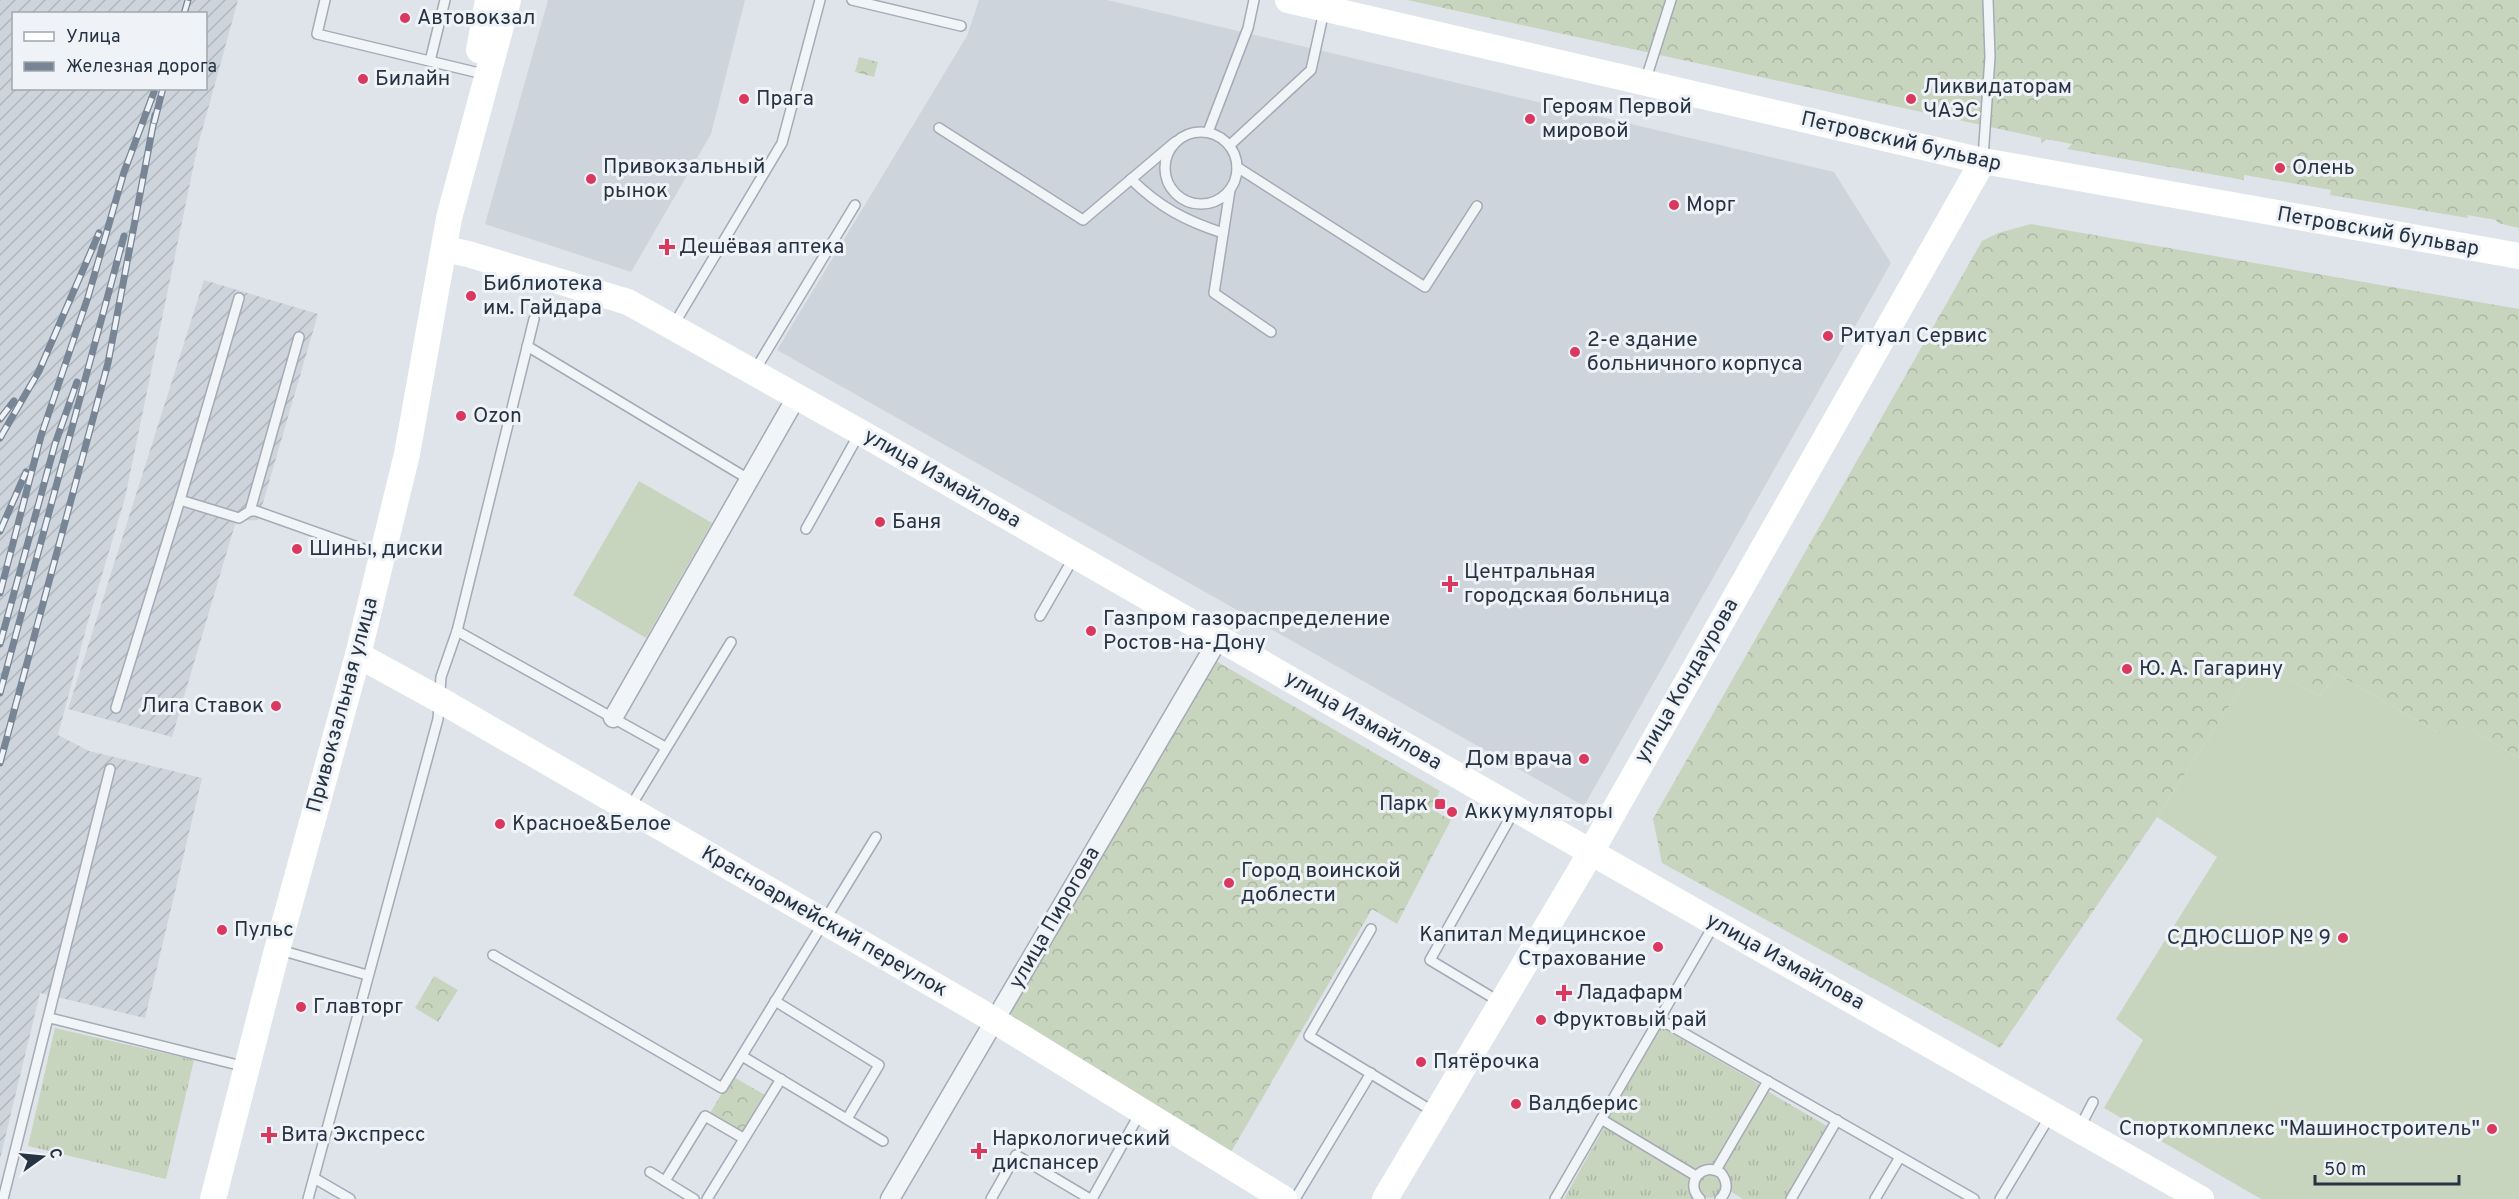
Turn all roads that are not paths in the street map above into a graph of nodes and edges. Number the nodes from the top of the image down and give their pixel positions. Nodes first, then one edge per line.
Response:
1 (325, 0) edge
2 (445, 0) edge
3 (488, 0) edge
4 (507, 0) edge
5 (820, 0) edge
6 (852, 0) edge
7 (1254, 0) edge
8 (1288, 0) edge
9 (1671, 0) edge
10 (1988, 0) edge
11 (1324, 8) junction
12 (961, 26) dead end
13 (430, 61) junction
14 (475, 72) junction
15 (1645, 84) junction
16 (939, 128) dead end
17 (1208, 132) junction
18 (1175, 142) junction
19 (1230, 145) junction
20 (1983, 161) junction
21 (1238, 167) junction
22 (1131, 179) junction
23 (1230, 190) junction
24 (855, 205) dead end
25 (452, 206) junction
26 (1477, 206) dead end
27 (1223, 233) junction
28 (445, 249) junction
29 (2519, 256) edge
30 (240, 298) dead end
31 (534, 319) dead end
32 (672, 327) junction
33 (1271, 332) dead end
34 (299, 337) dead end
35 (527, 346) junction
36 (754, 372) junction
37 (797, 396) junction
38 (860, 432) junction
39 (750, 480) junction
40 (180, 500) junction
41 (250, 511) junction
42 (806, 529) dead end
43 (1075, 555) junction
44 (382, 556) junction
45 (1040, 616) dead end
46 (457, 631) junction
47 (1219, 638) junction
48 (731, 642) dead end
49 (358, 655) junction
50 (440, 700) junction
51 (116, 708) dead end
52 (614, 718) junction
53 (665, 747) junction
54 (110, 769) dead end
55 (1515, 808) junction
56 (629, 809) junction
57 (876, 837) dead end
58 (1591, 852) junction
59 (825, 922) junction
60 (1715, 922) junction
61 (1371, 929) dead end
62 (277, 950) junction
63 (493, 955) dead end
64 (367, 975) junction
65 (775, 1001) junction
66 (1502, 1003) junction
67 (50, 1018) junction
68 (1659, 1018) junction
69 (995, 1021) junction
70 (742, 1056) junction
71 (248, 1067) junction
72 (1371, 1073) junction
73 (781, 1079) junction
74 (1768, 1081) junction
75 (2093, 1102) dead end
76 (1142, 1111) junction
77 (1436, 1114) junction
78 (2051, 1114) junction
79 (847, 1119) junction
80 (1601, 1119) junction
81 (1837, 1120) junction
82 (2078, 1130) junction
83 (743, 1138) junction
84 (883, 1141) dead end
85 (1900, 1156) junction
86 (1716, 1170) junction
87 (650, 1172) dead end
88 (1696, 1176) junction
89 (314, 1178) junction
90 (665, 1181) junction
91 (1722, 1196) edge
92 (894, 1198) edge
93 (2195, 1198) edge
94 (3, 1199) edge
95 (213, 1199) edge
96 (308, 1199) edge
97 (350, 1199) edge
98 (694, 1199) edge
99 (707, 1199) edge
100 (991, 1199) edge
101 (1091, 1199) edge
102 (1284, 1199) edge
103 (1295, 1199) edge
104 (1386, 1199) edge
105 (1555, 1199) edge
106 (1700, 1199) edge
107 (1734, 1199) edge
108 (1791, 1199) edge
109 (1875, 1199) edge
110 (1974, 1199) edge
111 (2001, 1199) edge

1 - 13 lane
2 - 13 lane
3 - 14 street, Привокзальная улица
4 - 25 street, Привокзальная улица
5 - 32 lane
6 - 12 lane
7 - 17 lane
8 - 11 street, Петровский бульвар
9 - 15 lane
10 - 20 lane
11 - 15 street, Петровский бульвар
11 - 19 lane
13 - 14 lane
14 - 25 street, Привокзальная улица
15 - 20 street, Петровский бульвар
16 - 22 lane
17 - 18 lane
17 - 19 lane
18 - 22 lane
18 - 23 lane
19 - 21 lane
20 - 29 street, Петровский бульвар
20 - 58 street, улица Кондаурова
21 - 23 lane
21 - 26 lane
22 - 27 lane
23 - 27 lane
24 - 36 lane
25 - 28 street, Привокзальная улица
27 - 33 lane
28 - 32 street, улица Измайлова
28 - 44 street, Привокзальная улица
30 - 40 lane
31 - 35 lane
32 - 36 street, улица Измайлова
34 - 41 lane
35 - 39 lane
35 - 46 lane
36 - 37 street, улица Измайлова
37 - 38 street, улица Измайлова
37 - 39 street
38 - 42 lane
38 - 43 street, улица Измайлова
39 - 52 street
40 - 41 lane
40 - 51 lane
41 - 44 lane
43 - 45 lane
43 - 47 street, улица Измайлова
44 - 49 street, Привокзальная улица
46 - 50 lane
46 - 52 lane
47 - 55 street, улица Измайлова
47 - 69 street, улица Пирогова
48 - 53 lane
49 - 50 street, Красноармейский переулок
49 - 62 street, Привокзальная улица
50 - 56 street, Красноармейский переулок
50 - 64 lane
52 - 53 lane
53 - 56 lane
54 - 67 lane
55 - 58 street, улица Измайлова
55 - 66 lane
56 - 59 street, Красноармейский переулок
57 - 59 lane
58 - 60 street, улица Измайлова
58 - 66 street, улица Кондаурова
59 - 65 lane
59 - 69 street, Красноармейский переулок
60 - 68 lane
60 - 78 street, улица Измайлова
61 - 72 lane
62 - 64 lane
62 - 71 street, Привокзальная улица
63 - 70 lane
64 - 89 lane
65 - 70 lane
65 - 79 lane
66 - 77 street, улица Кондаурова
67 - 71 lane
67 - 94 lane
68 - 74 lane
68 - 80 lane
69 - 76 street, Красноармейский переулок
69 - 92 street, улица Пирогова
70 - 73 lane
71 - 95 street, Привокзальная улица
72 - 77 lane
72 - 103 lane
73 - 79 lane
73 - 83 lane
74 - 81 lane
74 - 86 lane
75 - 82 lane
76 - 101 lane
76 - 102 street, Красноармейский переулок
77 - 104 street, улица Кондаурова
78 - 82 street, улица Измайлова
78 - 111 lane
79 - 84 lane
80 - 88 lane
80 - 105 lane
81 - 85 lane
81 - 108 lane
82 - 93 street, улица Измайлова
83 - 90 lane
83 - 99 lane
85 - 109 lane
85 - 110 lane
86 - 88 lane
86 - 91 lane
87 - 90 lane
88 - 106 lane
89 - 96 lane
89 - 97 lane
90 - 98 lane
91 - 107 lane
100 - 101 lane

